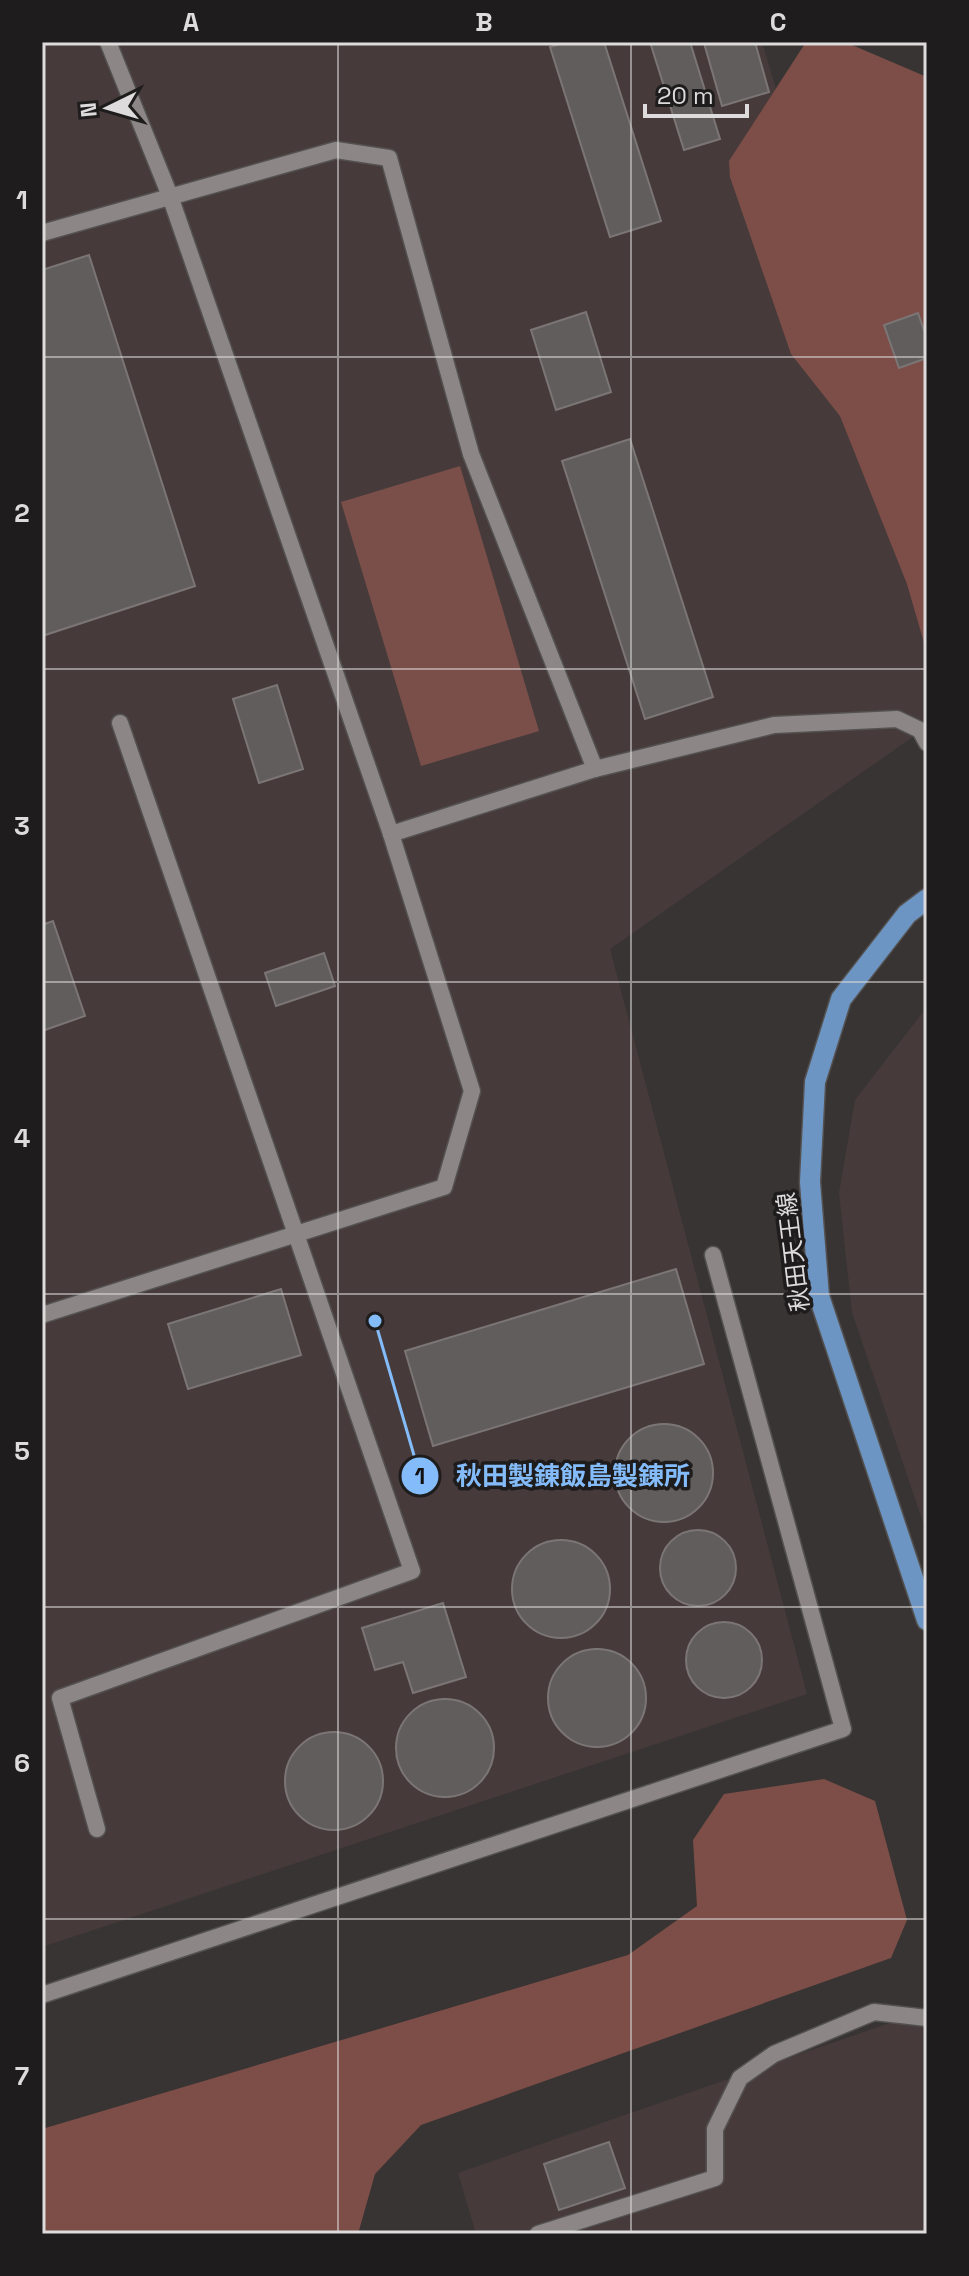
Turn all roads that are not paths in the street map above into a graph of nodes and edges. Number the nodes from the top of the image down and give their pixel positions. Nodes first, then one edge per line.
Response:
1 (108, 42) edge
2 (170, 196) junction
3 (42, 233) edge
4 (120, 723) dead end
5 (927, 743) edge
6 (595, 769) junction
7 (391, 834) junction
8 (927, 899) edge
9 (296, 1235) junction
10 (713, 1255) dead end
11 (42, 1315) edge
12 (927, 1620) edge
13 (97, 1829) dead end
14 (42, 1995) edge
15 (927, 2018) edge
16 (538, 2234) edge

1 - 2 lane
2 - 3 lane
2 - 6 lane
2 - 7 lane
4 - 9 lane
5 - 6 lane
6 - 7 lane
7 - 9 lane
8 - 12 main road, 秋田天王線
9 - 11 lane
9 - 13 lane
10 - 14 lane
15 - 16 lane

